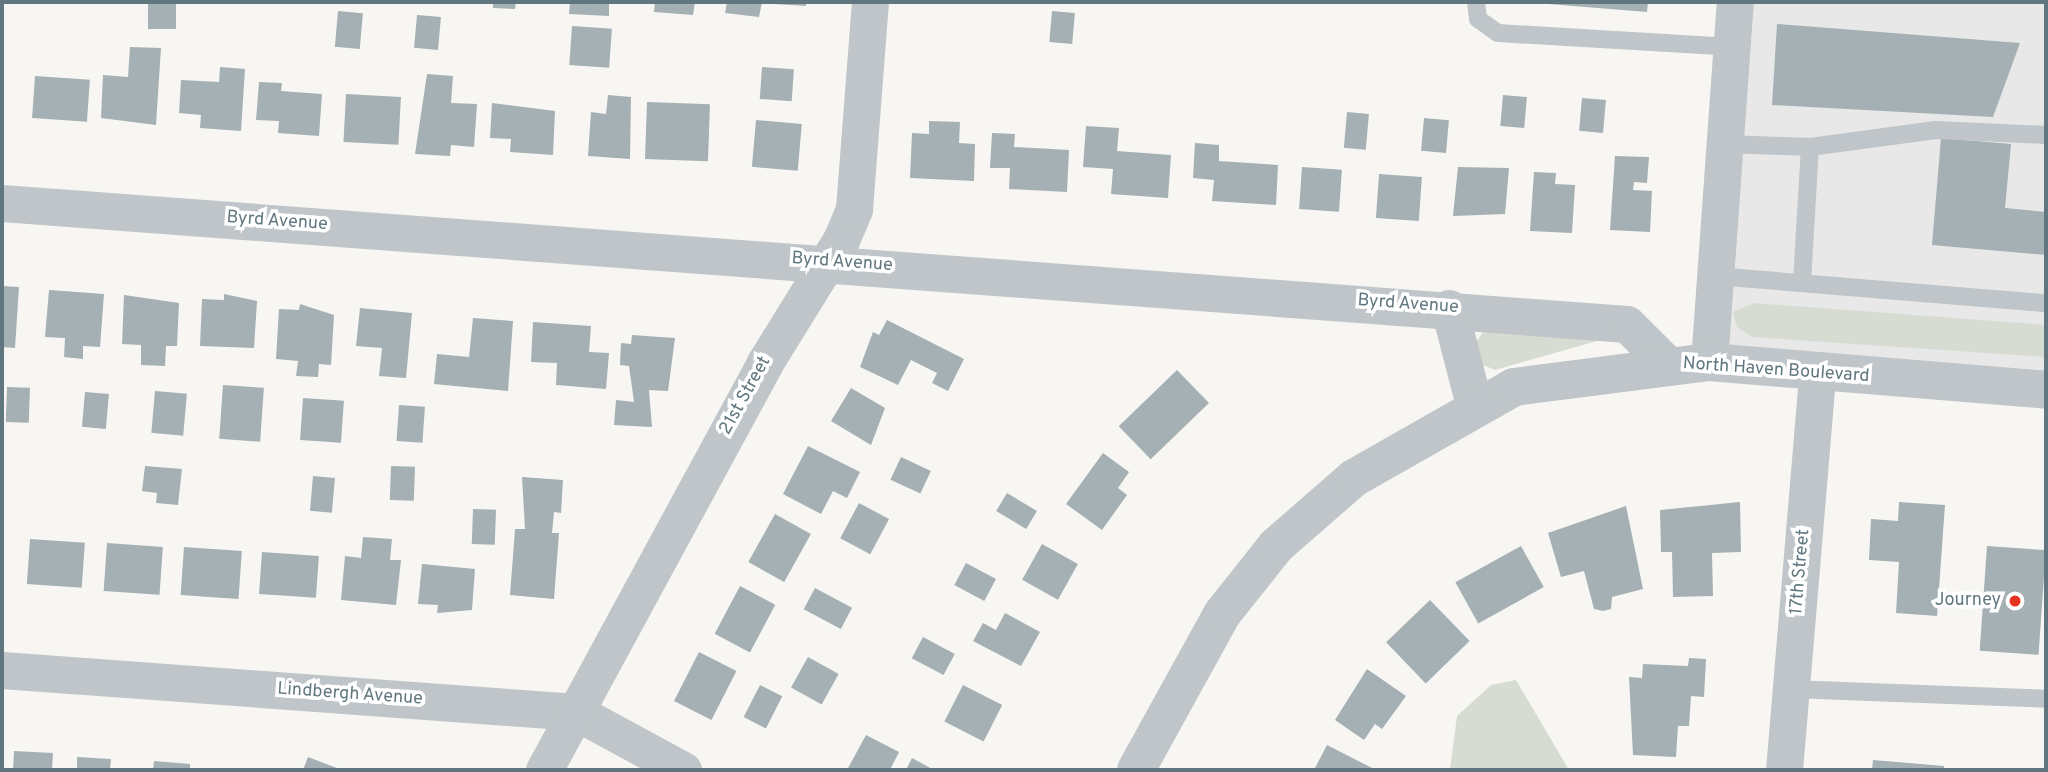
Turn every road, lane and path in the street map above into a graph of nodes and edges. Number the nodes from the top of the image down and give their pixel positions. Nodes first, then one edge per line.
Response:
1 (870, 2) edge
2 (1476, 2) edge
3 (1735, 2) edge
4 (1732, 47) junction
5 (2046, 135) edge
6 (1725, 144) junction
7 (1810, 147) junction
8 (2, 203) edge
9 (831, 262) junction
10 (1716, 276) junction
11 (1802, 284) junction
12 (2046, 303) edge
13 (1449, 308) junction
14 (1709, 362) junction
15 (1666, 363) junction
16 (1817, 374) junction
17 (2046, 390) edge
18 (1474, 405) junction
19 (2, 670) edge
20 (1791, 689) junction
21 (2046, 699) edge
22 (576, 712) junction
23 (544, 770) edge
24 (683, 770) edge
25 (1136, 770) edge
26 (1784, 770) edge

1 - 9 street, 21st Street
2 - 4 lane
3 - 4 street
4 - 6 street
5 - 7 lane
6 - 7 lane
6 - 10 street
7 - 11 lane
8 - 9 street, Byrd Avenue
9 - 13 street, Byrd Avenue
9 - 22 street, 21st Street
10 - 11 lane
10 - 14 street
11 - 12 lane
13 - 15 street, Byrd Avenue
13 - 18 street
14 - 15 street, North Haven Boulevard
14 - 16 street, North Haven Boulevard
15 - 18 street, North Haven Boulevard
16 - 17 street, North Haven Boulevard
16 - 20 street, 17th Street
18 - 25 street, North Haven Boulevard
19 - 22 street, Lindbergh Avenue
20 - 21 lane
20 - 26 street, 17th Street
22 - 23 street, 21st Street
22 - 24 street, Lindbergh Avenue

